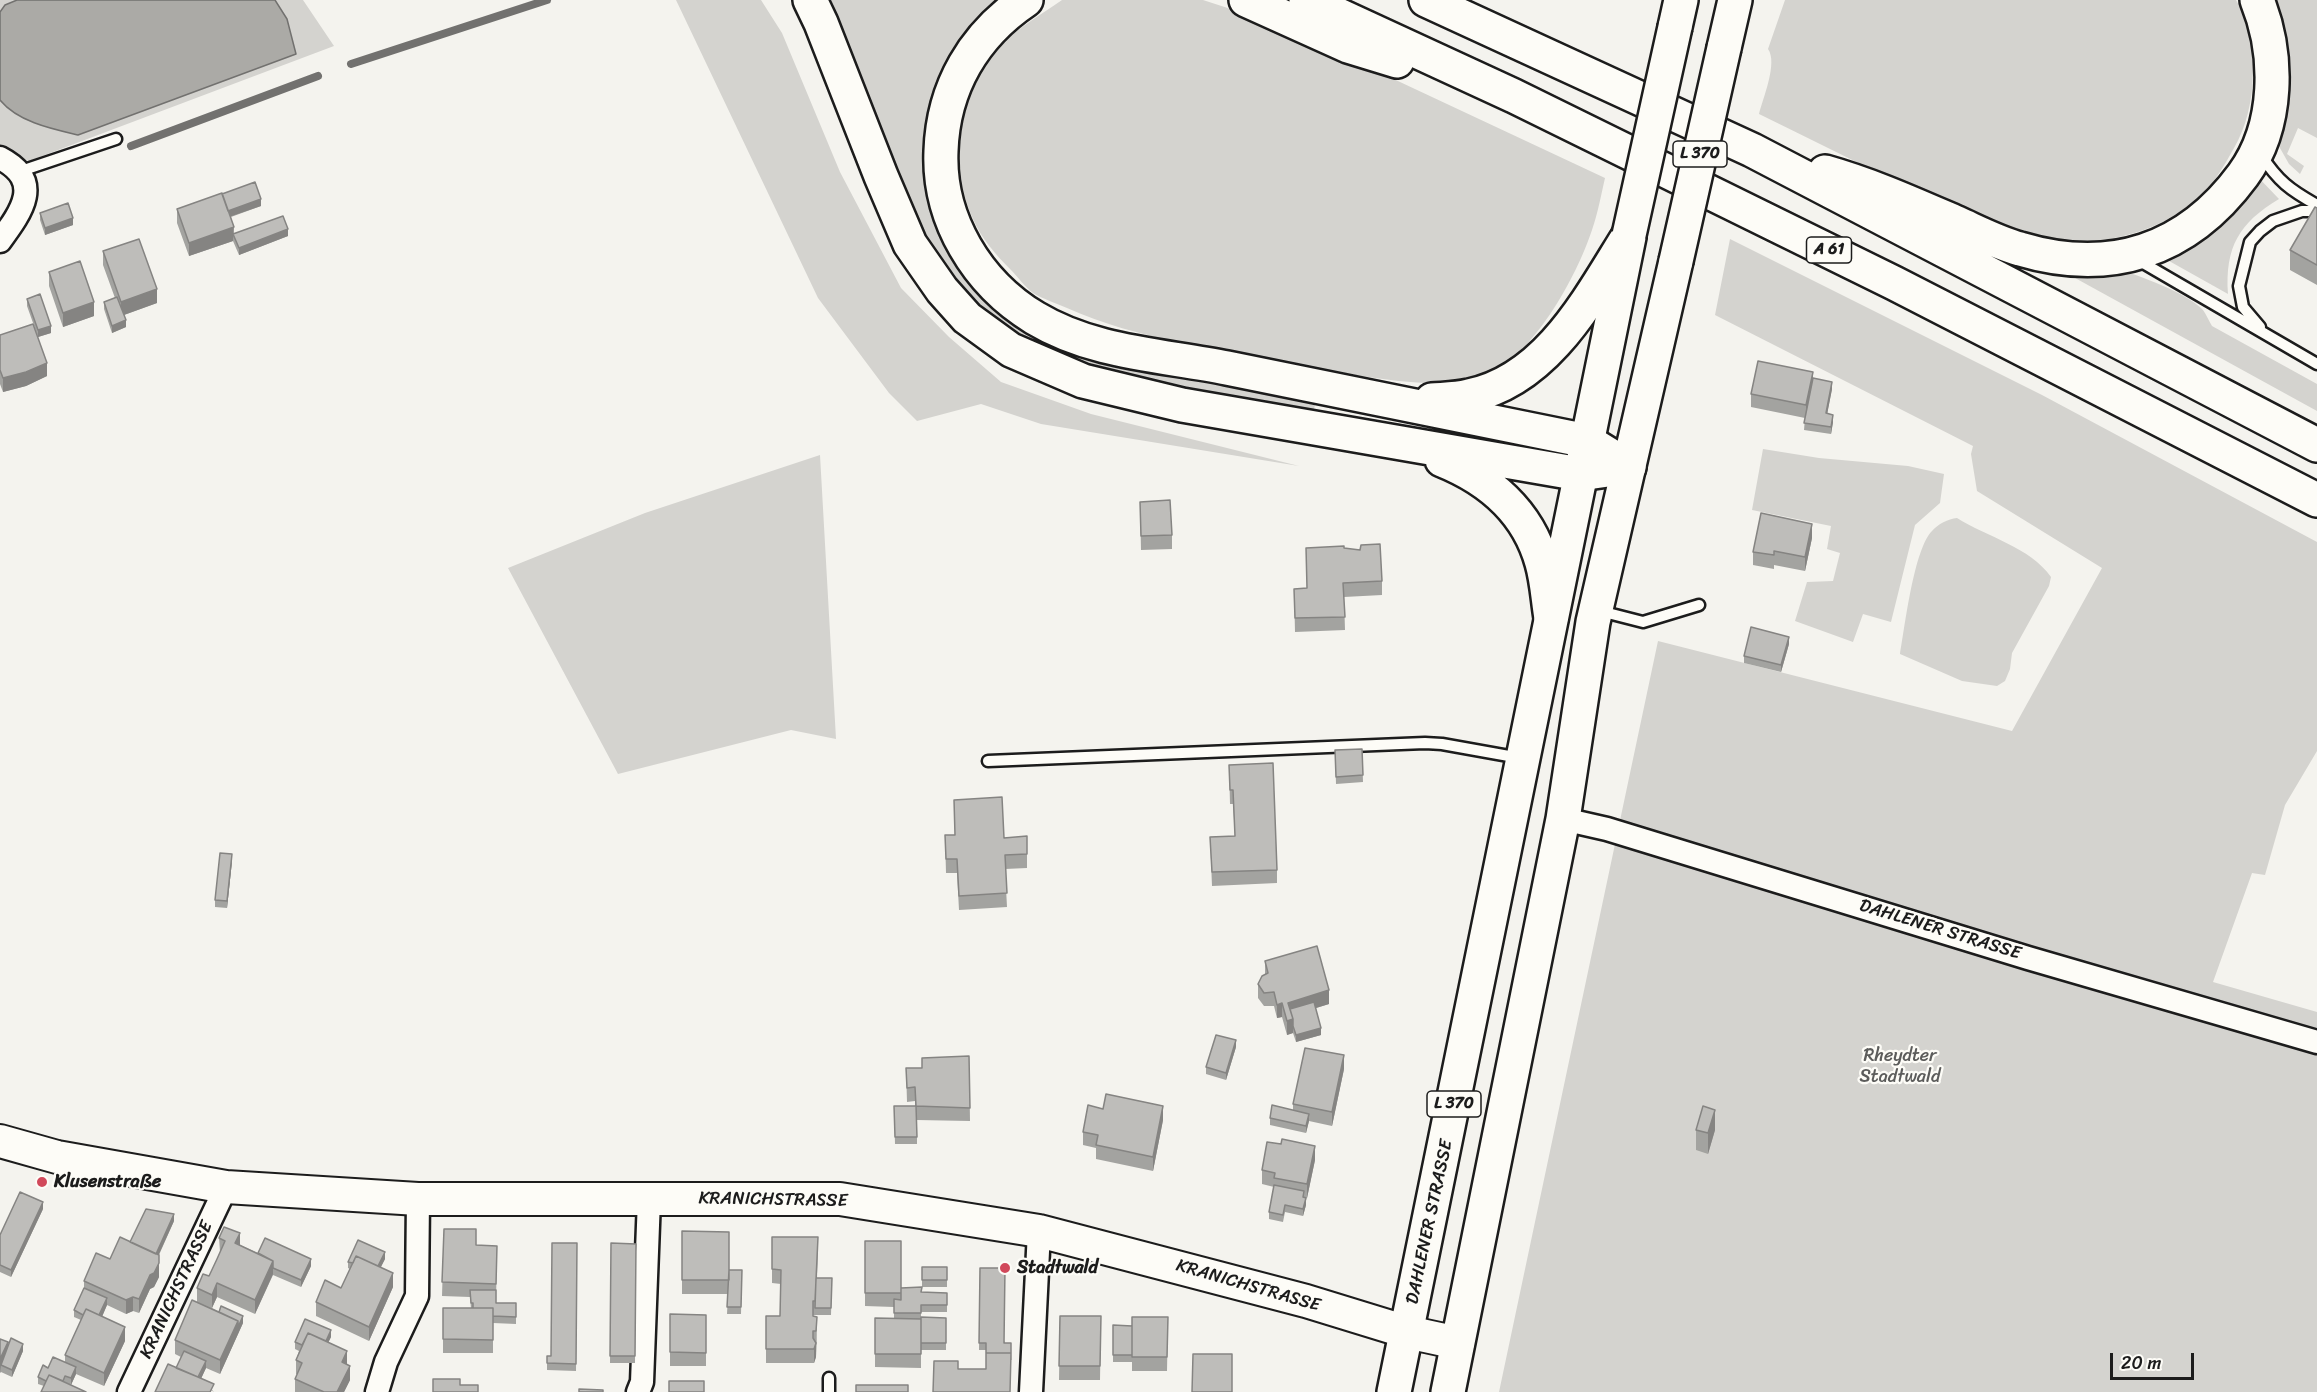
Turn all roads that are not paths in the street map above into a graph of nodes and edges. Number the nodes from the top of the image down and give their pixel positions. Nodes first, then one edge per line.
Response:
1 (810, 0) edge
2 (1026, 0) edge
3 (1246, 0) edge
4 (1306, 0) edge
5 (1426, 0) edge
6 (1735, 0) edge
7 (2257, 0) edge
8 (1678, 14) edge
9 (1514, 96) junction
10 (116, 139) dead end
11 (1752, 150) junction
12 (2258, 150) junction
13 (0, 158) edge
14 (18, 172) junction
15 (2317, 205) edge
16 (2317, 211) edge
17 (1629, 235) junction
18 (0, 241) edge
19 (2131, 256) junction
20 (2266, 334) junction
21 (2317, 364) edge
22 (1394, 401) junction
23 (1389, 440) junction
24 (1587, 441) junction
25 (2317, 445) edge
26 (1629, 467) junction
27 (1580, 474) junction
28 (2317, 500) edge
29 (1699, 605) dead end
30 (1596, 611) junction
31 (1551, 618) junction
32 (1524, 759) junction
33 (997, 772) dead end
34 (1563, 819) junction
35 (2317, 1042) edge
36 (0, 1141) edge
37 (226, 1187) junction
38 (649, 1198) junction
39 (418, 1199) junction
40 (1039, 1231) junction
41 (1407, 1332) junction
42 (1458, 1343) junction
43 (829, 1378) dead end
44 (129, 1392) edge
45 (378, 1392) edge
46 (638, 1392) edge
47 (829, 1392) edge
48 (1031, 1392) edge
49 (1394, 1392) edge
50 (1448, 1392) edge

1 - 23 main road
2 - 22 main road
3 - 9 main road
4 - 9 main road, A 61
5 - 11 main road
6 - 26 main road, L 370, bridge
7 - 12 main road
8 - 17 main road, L 370, bridge
9 - 28 main road, A 61
10 - 14 lane
11 - 19 main road
11 - 25 main road
12 - 15 lane
12 - 19 main road
13 - 14 street
14 - 18 street
16 - 20 lane
17 - 22 main road
17 - 24 main road, L 370
19 - 20 lane
20 - 21 lane
22 - 24 main road
23 - 27 main road
23 - 31 main road
24 - 26 main road
24 - 27 main road, L 370
26 - 27 main road
26 - 30 main road, L 370
27 - 31 main road, L 370
29 - 30 lane
30 - 34 main road, L 370
31 - 32 main road, L 370
32 - 33 lane
32 - 41 main road, DAHLENER STRASSE / L 370
34 - 35 street, DAHLENER STRASSE
34 - 42 main road, L 370
36 - 37 street, KRANICHSTRASSE
37 - 39 street, KRANICHSTRASSE
37 - 44 street, KRANICHSTRASSE
38 - 39 street, KRANICHSTRASSE
38 - 40 street, KRANICHSTRASSE
38 - 46 street
39 - 45 street
40 - 41 street, KRANICHSTRASSE
40 - 48 street
41 - 42 street, KRANICHSTRASSE
41 - 49 main road, DAHLENER STRASSE / L 370
42 - 50 main road, L 370
43 - 47 lane

